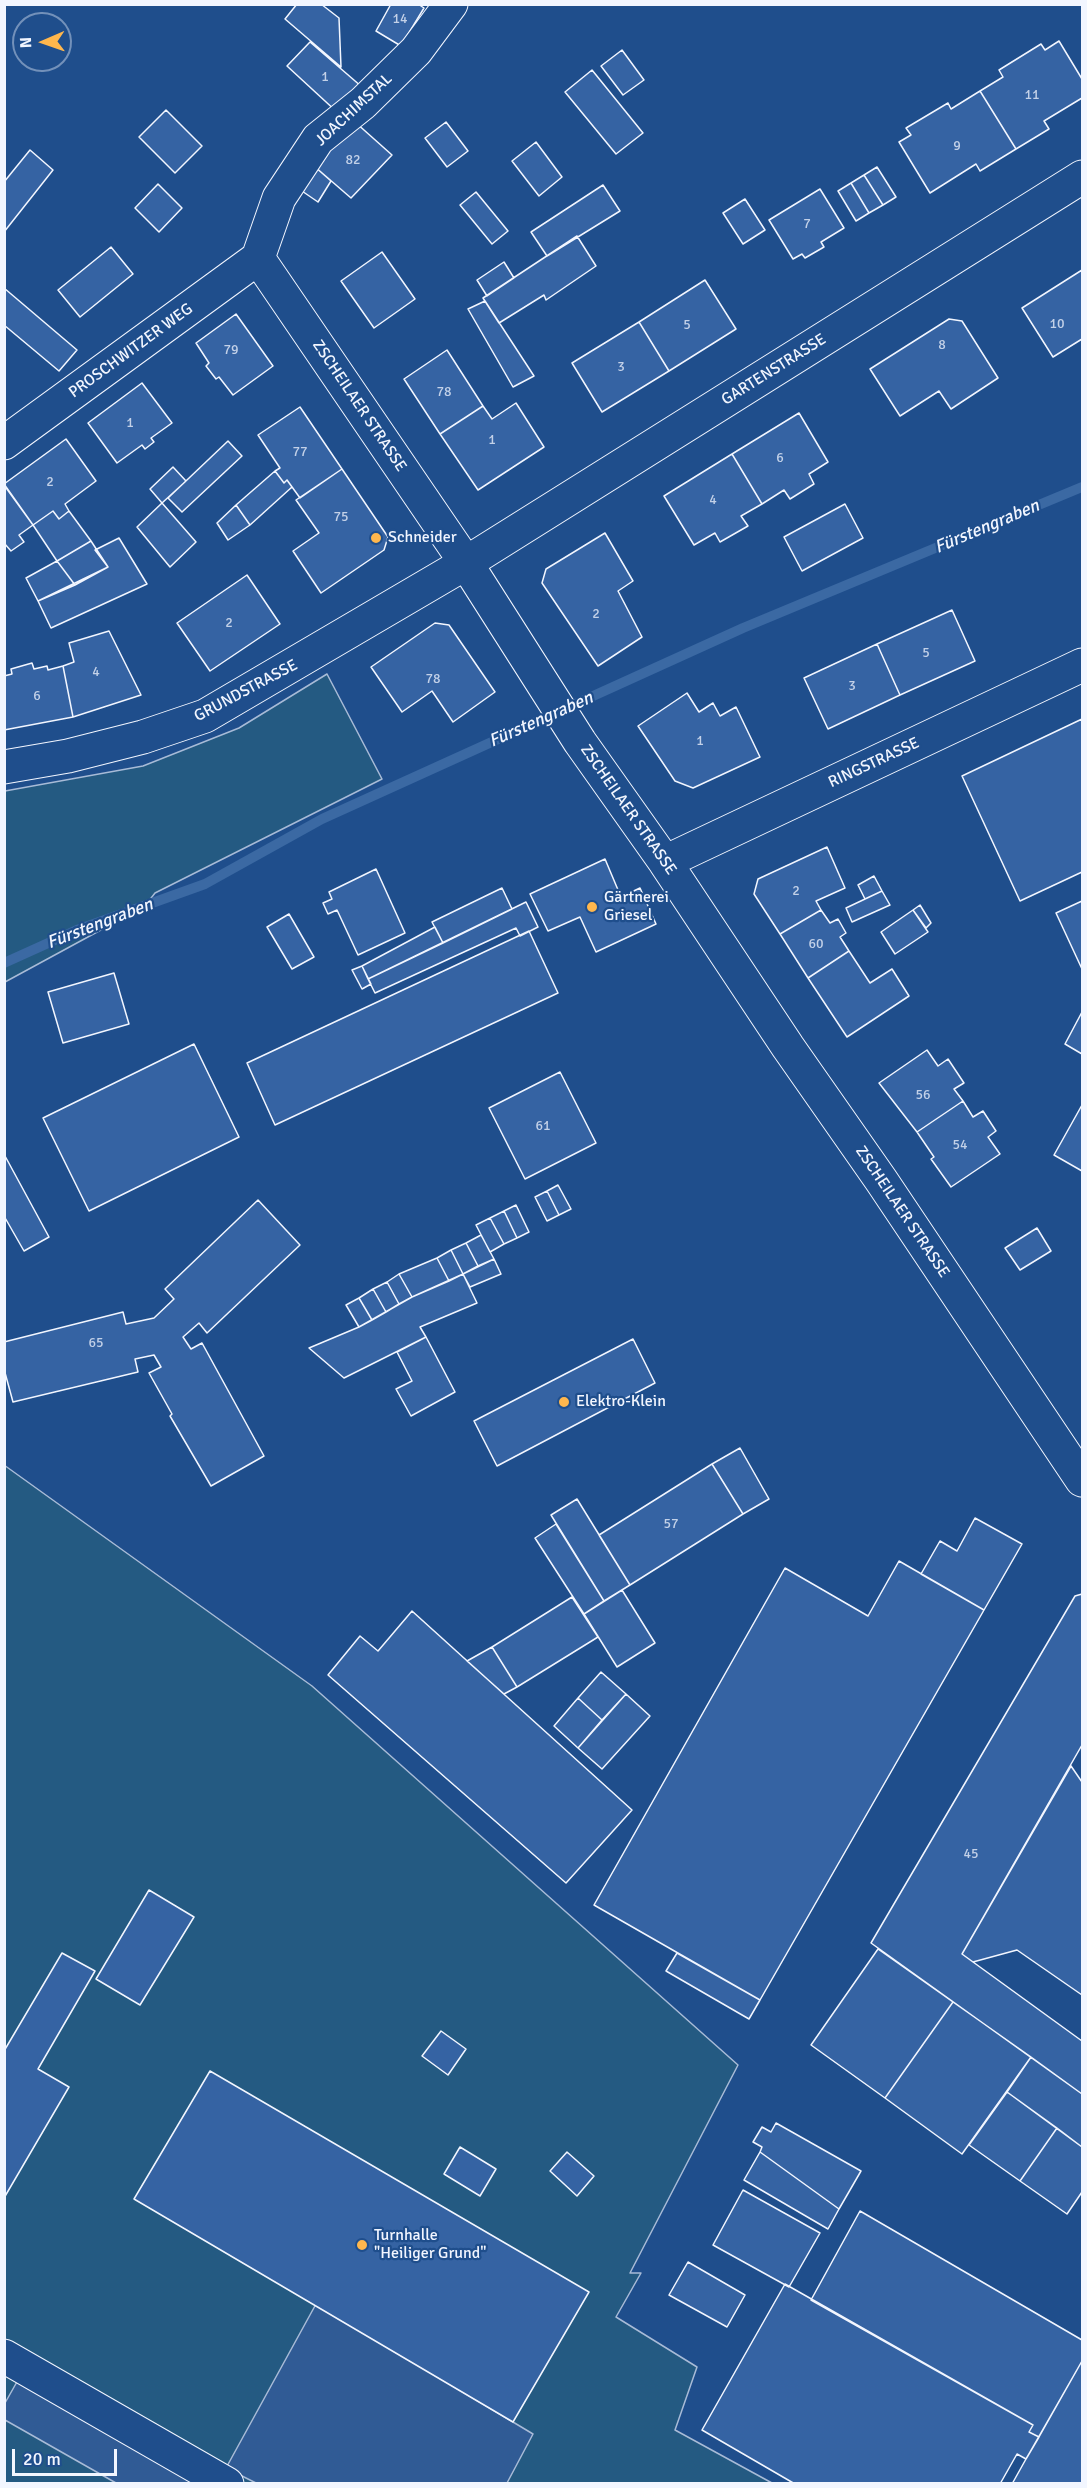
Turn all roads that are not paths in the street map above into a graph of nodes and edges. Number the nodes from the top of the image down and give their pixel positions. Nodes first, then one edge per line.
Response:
1 (452, 4) edge
2 (1083, 177) edge
3 (258, 258) junction
4 (4, 443) edge
5 (466, 563) junction
6 (1083, 665) edge
7 (4, 767) edge
8 (665, 862) junction
9 (1083, 1480) edge
10 (4, 2356) edge
11 (227, 2484) edge

1 - 3 street, JOACHIMSTAL
2 - 5 street, GARTENSTRASSE
3 - 4 street, PROSCHWITZER WEG
3 - 5 street, ZSCHEILAER STRASSE
5 - 7 street, GRUNDSTRASSE
5 - 8 street, ZSCHEILAER STRASSE
6 - 8 street, RINGSTRASSE
8 - 9 street, ZSCHEILAER STRASSE
10 - 11 street

